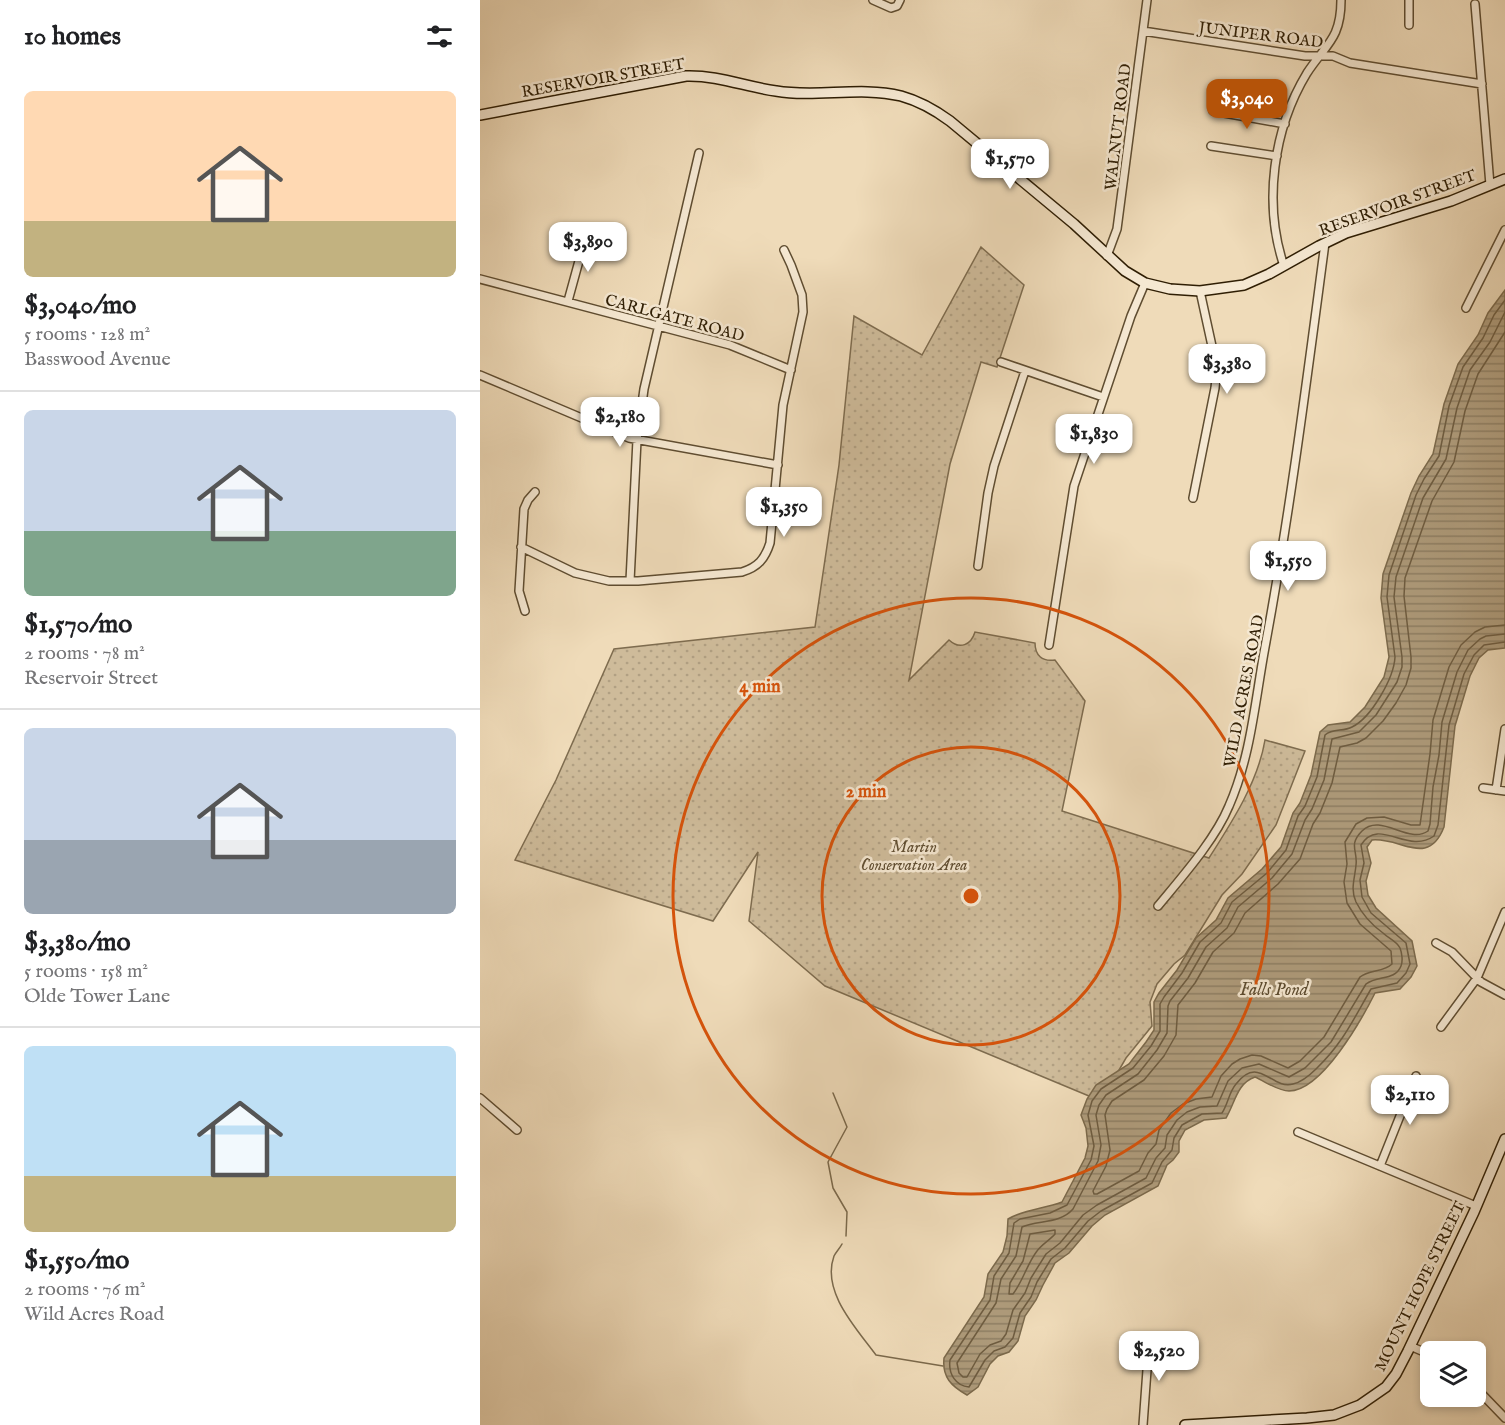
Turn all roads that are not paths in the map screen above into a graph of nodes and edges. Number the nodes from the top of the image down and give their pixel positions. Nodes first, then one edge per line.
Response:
1 (873, 0) edge
2 (900, 0) edge
3 (1147, 0) edge
4 (1341, 0) edge
5 (1409, 0) edge
6 (1475, 4) dead end
7 (1408, 25) dead end
8 (1143, 32) junction
9 (1321, 56) junction
10 (1482, 84) junction
11 (1213, 111) dead end
12 (480, 115) edge
13 (1285, 124) junction
14 (1211, 147) dead end
15 (699, 153) dead end
16 (1277, 156) junction
17 (1505, 179) edge
18 (1490, 185) junction
19 (1505, 230) edge
20 (585, 239) dead end
21 (1325, 243) junction
22 (783, 250) dead end
23 (1107, 256) junction
24 (1284, 266) junction
25 (480, 279) edge
26 (1145, 284) junction
27 (1200, 291) junction
28 (568, 301) junction
29 (1466, 308) dead end
30 (657, 327) junction
31 (1001, 362) dead end
32 (791, 370) junction
33 (1025, 371) junction
34 (480, 375) edge
35 (1103, 397) junction
36 (637, 440) junction
37 (778, 465) junction
38 (535, 492) dead end
39 (1193, 498) dead end
40 (521, 548) junction
41 (978, 566) dead end
42 (630, 581) junction
43 (525, 611) dead end
44 (1049, 645) dead end
45 (1505, 729) edge
46 (1483, 788) dead end
47 (1496, 790) junction
48 (1505, 791) edge
49 (1158, 906) dead end
50 (1505, 912) edge
51 (1436, 943) dead end
52 (1477, 978) junction
53 (1505, 995) edge
54 (1441, 1027) dead end
55 (1416, 1076) dead end
56 (480, 1098) edge
57 (517, 1130) dead end
58 (1298, 1132) dead end
59 (1505, 1139) edge
60 (1380, 1166) junction
61 (1476, 1206) junction
62 (1140, 1346) dead end
63 (1410, 1346) junction
64 (1420, 1350) edge
65 (1486, 1398) edge
66 (1505, 1418) edge
67 (1143, 1425) edge
68 (1185, 1425) edge

1 - 2 street
3 - 8 street, WALNUT ROAD
4 - 9 street
5 - 7 street
6 - 10 street
8 - 9 street, JUNIPER ROAD
8 - 23 street, WALNUT ROAD
9 - 10 street, JUNIPER ROAD
9 - 13 street
10 - 18 street
11 - 13 street
12 - 23 street, RESERVOIR STREET
13 - 16 street
14 - 16 street
15 - 30 street
16 - 24 street
17 - 18 street, RESERVOIR STREET
18 - 21 street, RESERVOIR STREET
19 - 29 street
20 - 28 street
21 - 24 street, RESERVOIR STREET
21 - 49 street, WILD ACRES ROAD
22 - 32 street
23 - 26 street, RESERVOIR STREET
24 - 27 street, RESERVOIR STREET
25 - 28 street, CARLGATE ROAD
26 - 27 street, RESERVOIR STREET
26 - 35 street
27 - 39 street
28 - 30 street, CARLGATE ROAD
30 - 32 street, CARLGATE ROAD
30 - 36 street
31 - 33 street
32 - 37 street
33 - 35 street
33 - 41 street
34 - 36 street
35 - 44 street
36 - 37 street
36 - 42 street
37 - 42 street
38 - 40 street
40 - 42 street
40 - 43 street
45 - 47 street
46 - 47 street
47 - 48 street
50 - 52 street
51 - 52 street
52 - 53 street
52 - 54 street
55 - 60 street
56 - 57 street
58 - 60 street
59 - 61 street, MOUNT HOPE STREET
60 - 61 street
61 - 63 street, MOUNT HOPE STREET
62 - 67 street
63 - 64 street
63 - 68 street, MOUNT HOPE STREET
65 - 66 street

